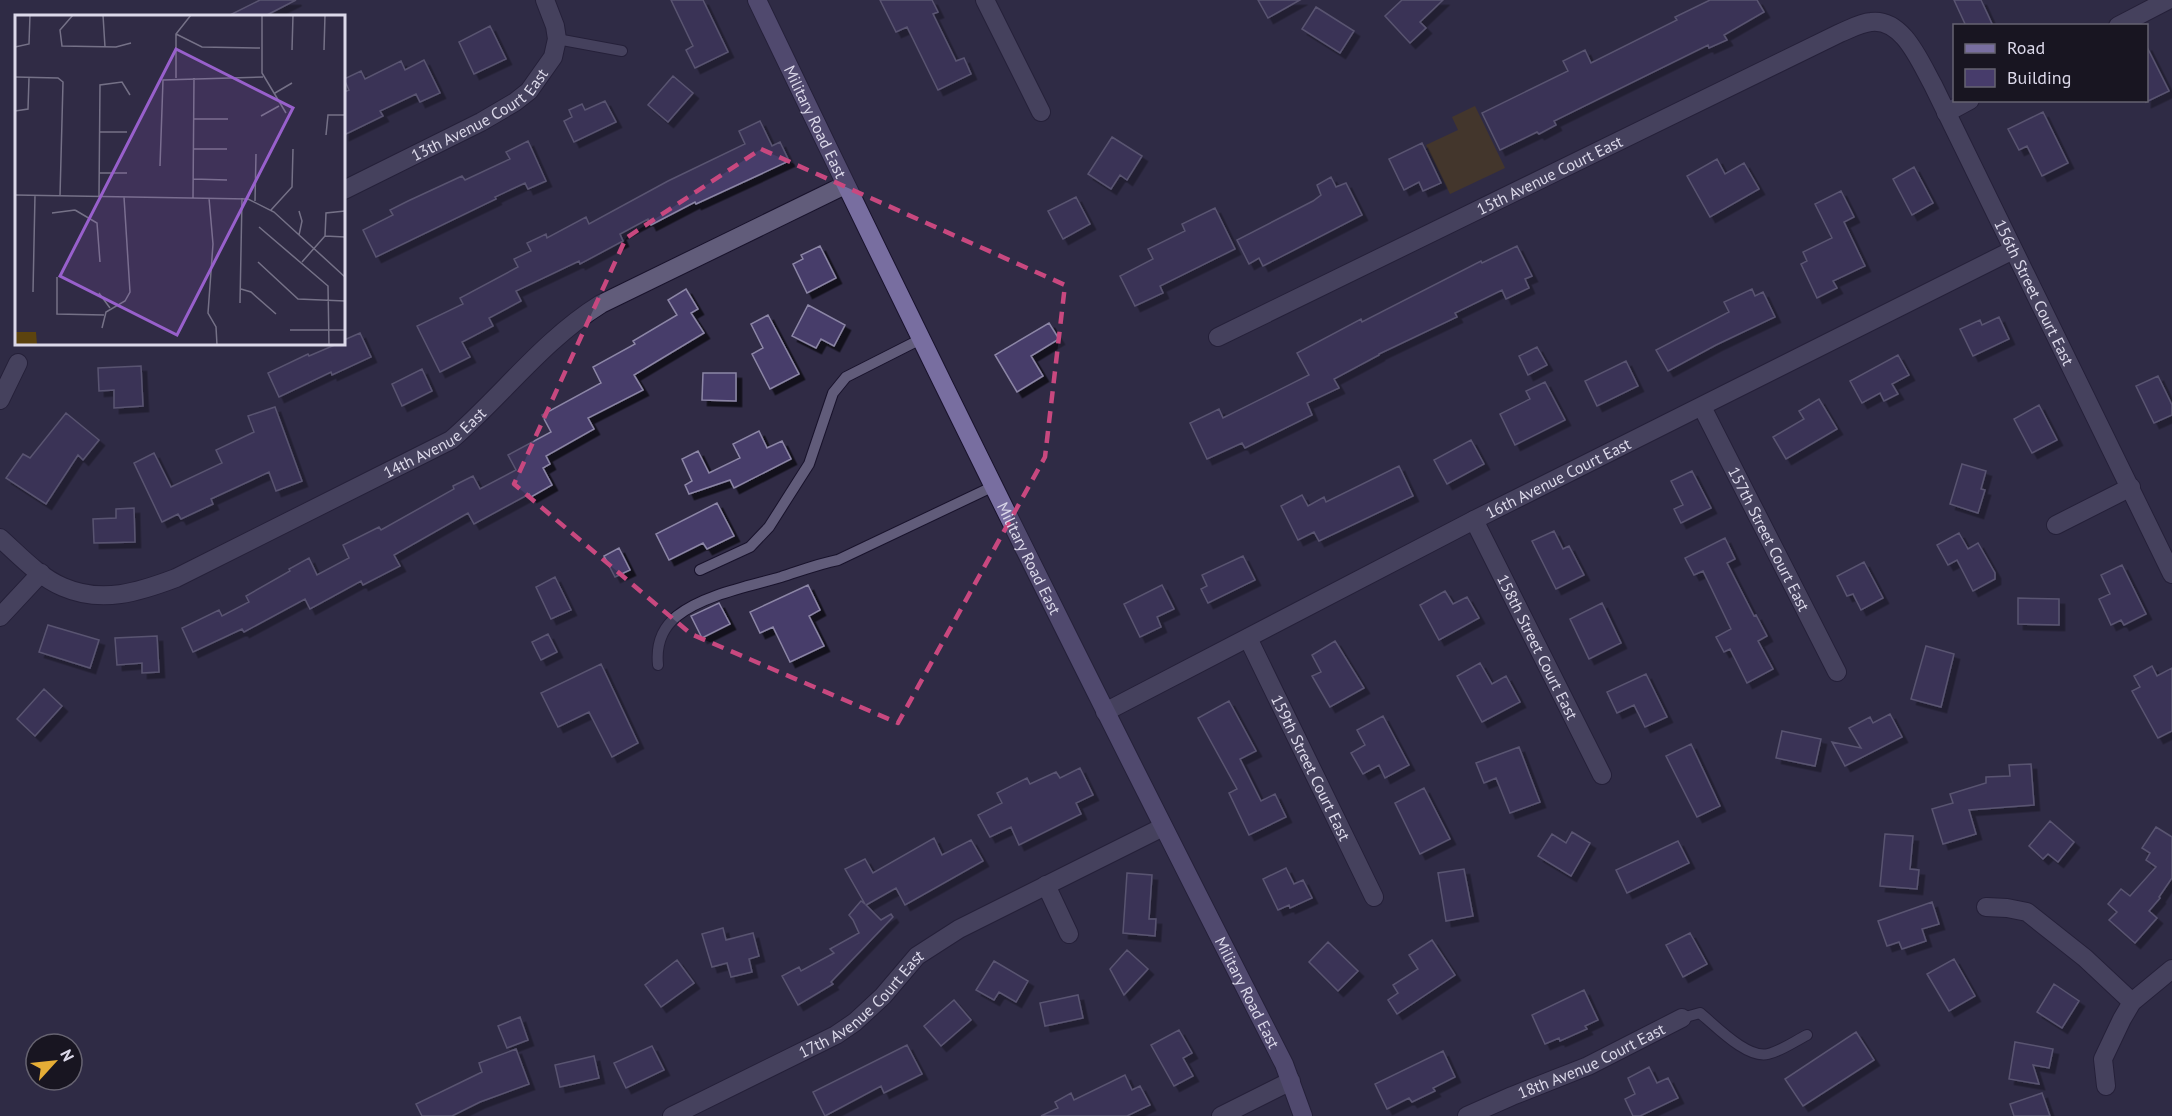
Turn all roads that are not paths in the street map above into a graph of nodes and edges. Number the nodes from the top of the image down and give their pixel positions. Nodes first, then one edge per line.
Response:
1 (545, 0) edge
2 (757, 0) edge
3 (985, 0) edge
4 (2168, 0) edge
5 (1884, 22) joint
6 (2122, 24) edge
7 (557, 39) junction
8 (622, 51) dead end
9 (1966, 102) edge
10 (1041, 112) dead end
11 (1946, 113) junction
12 (845, 184) junction
13 (345, 189) edge
14 (2013, 250) junction
15 (1218, 337) dead end
16 (921, 339) junction
17 (18, 363) dead end
18 (0, 400) edge
19 (1702, 407) junction
20 (994, 486) junction
21 (2131, 487) junction
22 (1474, 520) junction
23 (2056, 525) dead end
24 (0, 538) edge
25 (700, 570) dead end
26 (41, 573) junction
27 (2172, 574) edge
28 (0, 616) edge
29 (1248, 638) junction
30 (658, 665) dead end
31 (1837, 672) dead end
32 (1105, 712) junction
33 (1602, 774) dead end
34 (1163, 827) junction
35 (1046, 885) junction
36 (1374, 897) dead end
37 (1986, 907) dead end
38 (1069, 934) dead end
39 (2172, 969) edge
40 (2132, 1002) junction
41 (1682, 1017) joint
42 (1808, 1035) dead end
43 (1291, 1081) junction
44 (2106, 1086) dead end
45 (672, 1116) edge
46 (1221, 1116) edge
47 (1303, 1116) edge
48 (1467, 1116) edge

1 - 7 street
2 - 12 street, Military Road East
3 - 10 street
4 - 6 street
5 - 11 street, 156th Street Court East
5 - 15 street, 15th Avenue Court East
7 - 8 lane
7 - 13 street, 13th Avenue Court East
9 - 11 street
11 - 14 street, 156th Street Court East
12 - 16 street, Military Road East
12 - 26 street, 14th Avenue East
14 - 19 street, 16th Avenue Court East
14 - 21 street, 156th Street Court East
16 - 20 street, Military Road East
16 - 25 lane
17 - 18 street
19 - 22 street, 16th Avenue Court East
19 - 31 street, 157th Street Court East
20 - 30 lane
20 - 32 street, Military Road East
21 - 23 street
21 - 27 street, 156th Street Court East
22 - 29 street, 16th Avenue Court East
22 - 33 street, 158th Street Court East
24 - 26 street, 14th Avenue East
26 - 28 street
29 - 32 street, 16th Avenue Court East
29 - 36 street, 159th Street Court East
32 - 34 street, Military Road East
34 - 35 street, 17th Avenue Court East
34 - 43 street, Military Road East
35 - 38 street
35 - 45 street, 17th Avenue Court East
37 - 40 street
39 - 40 street
40 - 44 street
41 - 42 lane
41 - 48 street, 18th Avenue Court East
43 - 46 street
43 - 47 street, Military Road East

